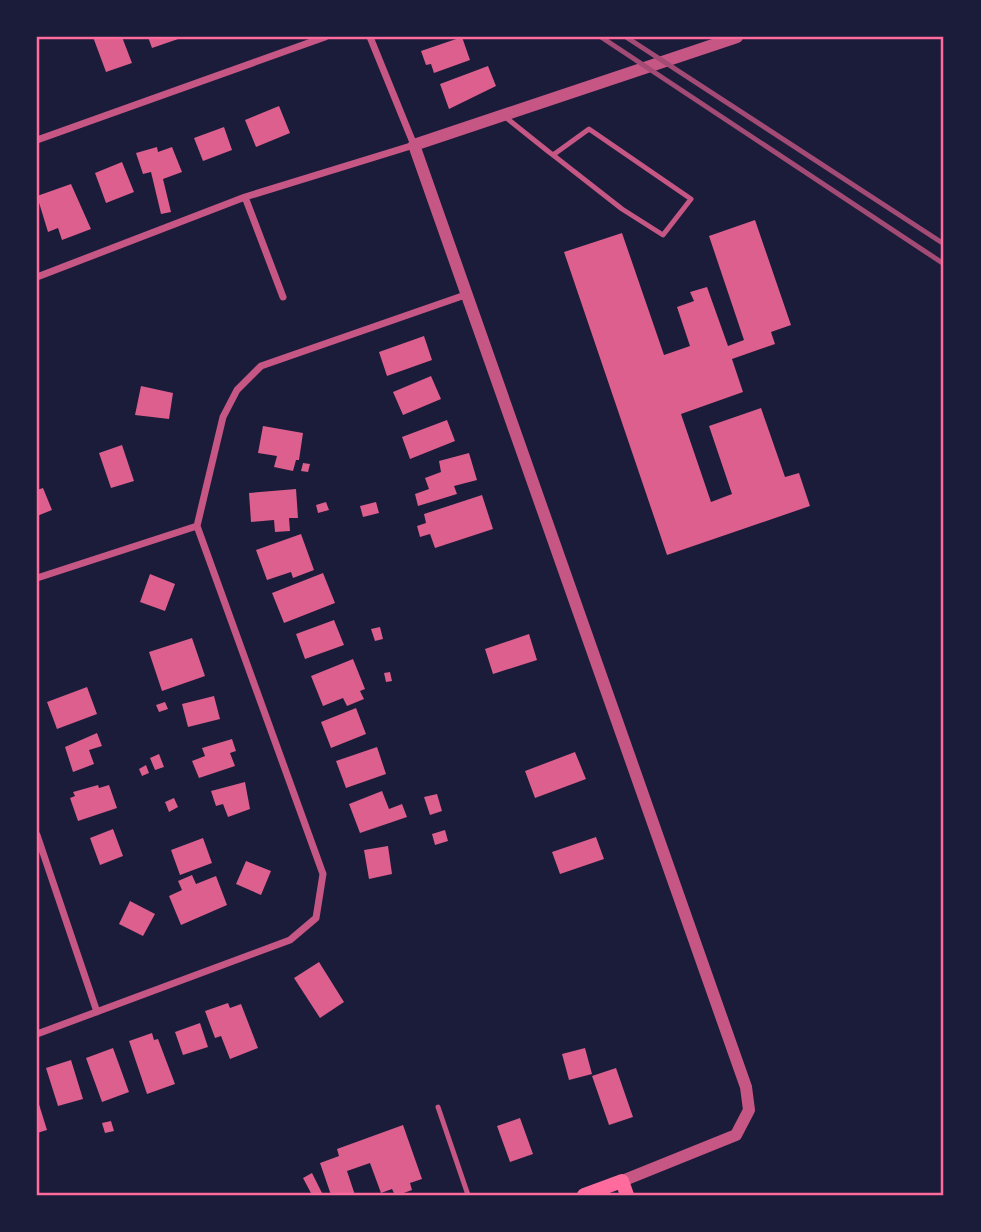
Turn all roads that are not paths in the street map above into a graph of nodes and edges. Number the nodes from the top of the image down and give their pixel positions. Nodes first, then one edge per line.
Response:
1 (325, 37) edge
2 (370, 37) edge
3 (737, 37) edge
4 (504, 116) junction
5 (37, 140) edge
6 (414, 145) junction
7 (553, 155) junction
8 (245, 197) junction
9 (37, 277) edge
10 (468, 293) junction
11 (283, 297) dead end
12 (197, 526) junction
13 (37, 578) edge
14 (37, 835) edge
15 (97, 1012) junction
16 (37, 1034) edge
17 (438, 1107) dead end
18 (624, 1188) edge
19 (468, 1195) edge
20 (584, 1195) edge

1 - 5 street
2 - 6 street
3 - 4 street
4 - 6 street
4 - 7 lane
6 - 8 street
6 - 10 street
7 - 7 lane
8 - 9 street
8 - 11 street
10 - 12 street
10 - 18 street
12 - 13 street
12 - 15 street
14 - 15 street
15 - 16 street
17 - 19 lane
18 - 20 main road

